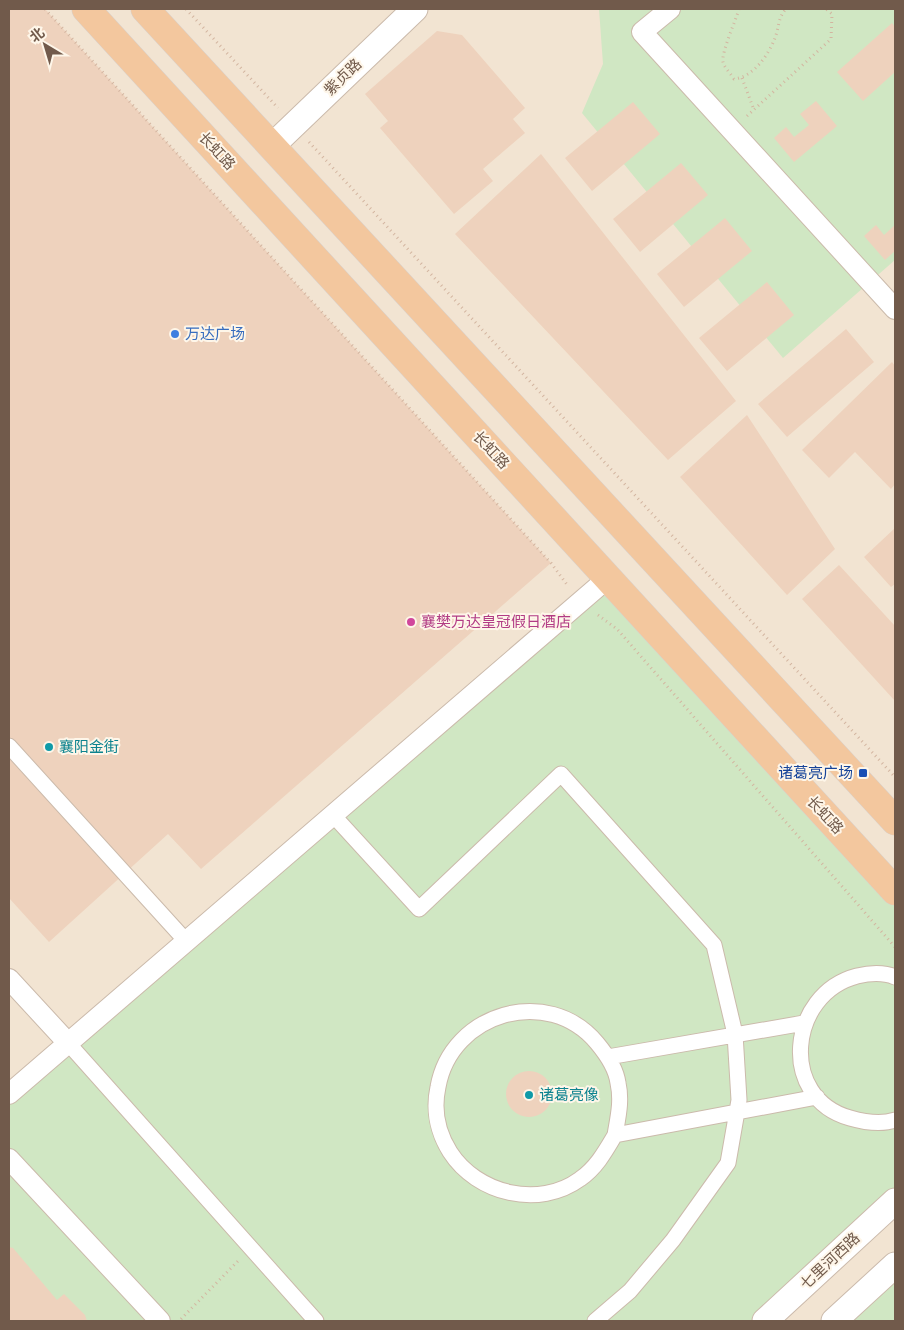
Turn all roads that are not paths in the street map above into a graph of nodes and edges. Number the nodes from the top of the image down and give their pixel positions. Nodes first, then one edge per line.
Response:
1 (86, 9) edge
2 (146, 9) edge
3 (415, 9) edge
4 (670, 9) edge
5 (272, 146) junction
6 (895, 309) edge
7 (608, 578) junction
8 (9, 746) edge
9 (333, 815) junction
10 (895, 820) edge
11 (895, 891) edge
12 (186, 941) junction
13 (895, 977) edge
14 (9, 979) edge
15 (804, 1023) junction
16 (735, 1034) junction
17 (68, 1043) junction
18 (608, 1056) junction
19 (9, 1094) edge
20 (817, 1097) junction
21 (737, 1112) junction
22 (895, 1120) edge
23 (615, 1135) junction
24 (9, 1159) edge
25 (895, 1201) edge
26 (895, 1265) edge
27 (160, 1321) edge
28 (316, 1321) edge
29 (595, 1321) edge
30 (765, 1321) edge
31 (834, 1321) edge

1 - 7 highway, 长虹路
2 - 5 highway
3 - 5 street, 紫贞路
4 - 6 street
5 - 10 highway
7 - 9 street
7 - 11 highway, 长虹路
8 - 12 street
9 - 12 street
9 - 16 street
12 - 17 street
13 - 15 street
14 - 17 street
15 - 16 street
15 - 20 street
16 - 18 street
16 - 21 street
17 - 19 street
17 - 28 street
18 - 23 street
18 - 23 street
20 - 21 street
20 - 22 street
21 - 23 street
21 - 29 street
24 - 27 street
25 - 30 street, 七里河西路
26 - 31 street

